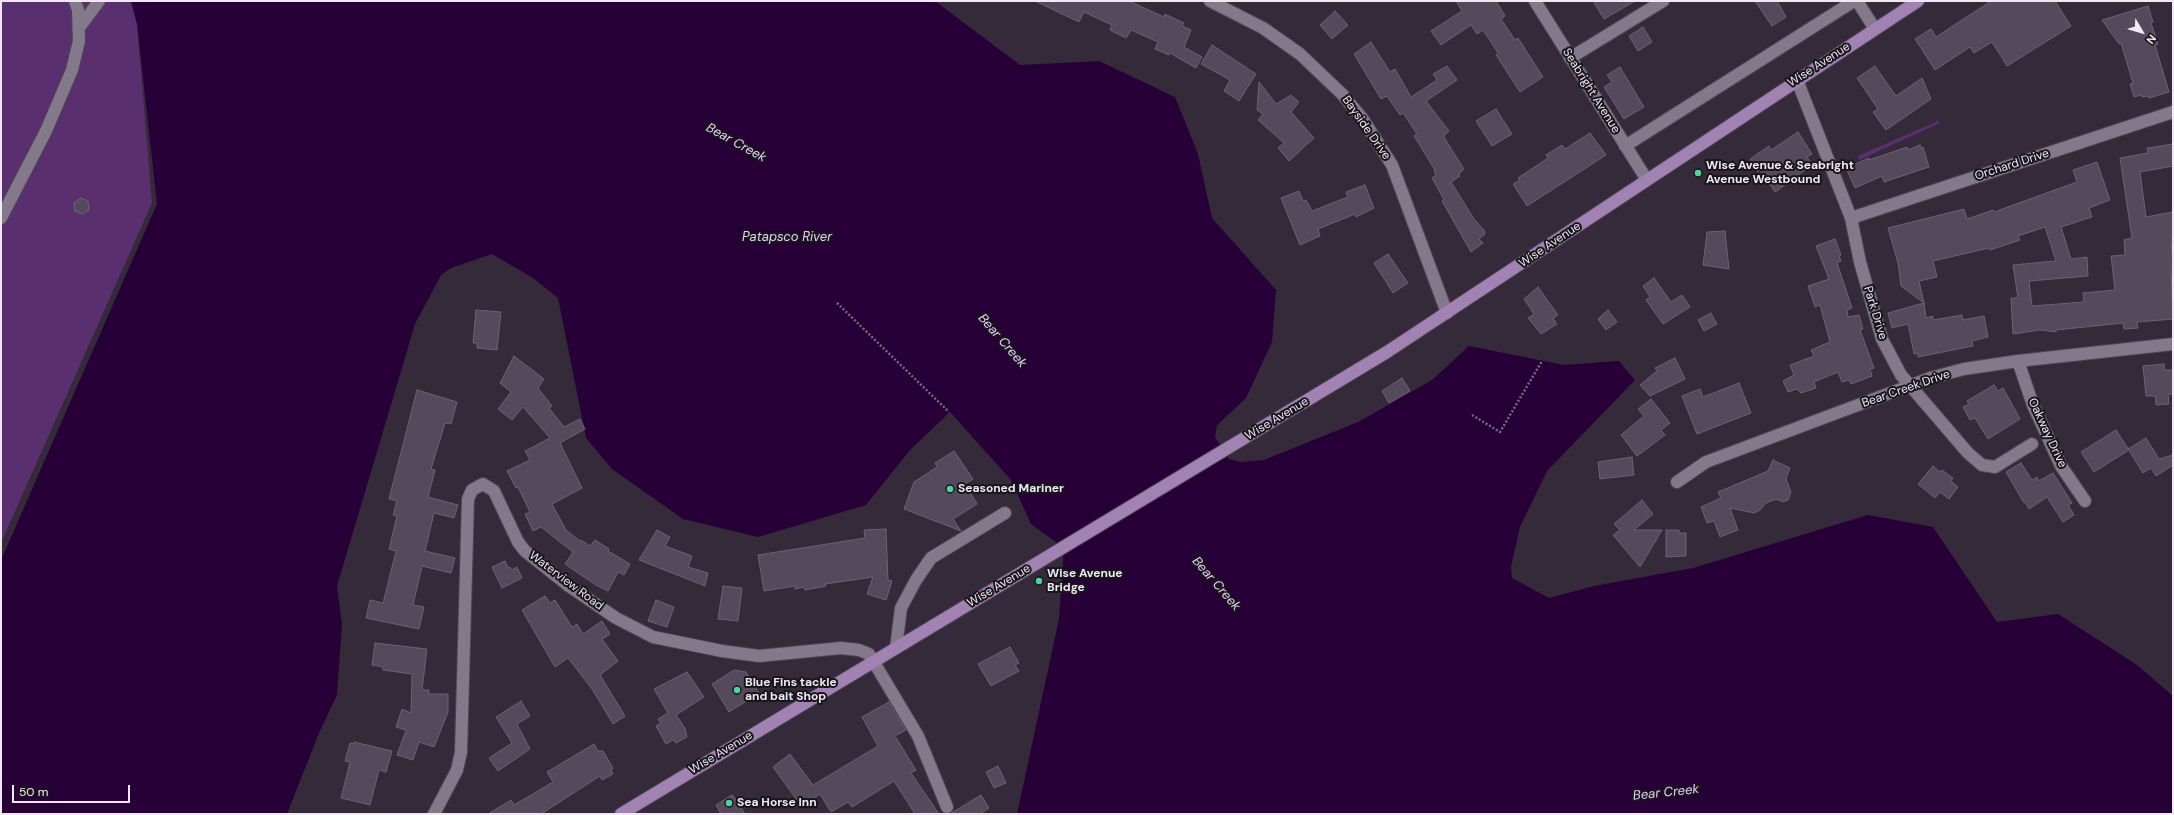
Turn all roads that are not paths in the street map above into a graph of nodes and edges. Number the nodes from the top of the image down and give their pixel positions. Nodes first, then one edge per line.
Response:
1 (75, 1) edge
2 (99, 1) edge
3 (1535, 1) edge
4 (1663, 1) edge
5 (1854, 1) edge
6 (1858, 1) edge
7 (1918, 1) edge
8 (1217, 2) edge
9 (79, 28) junction
10 (1875, 29) junction
11 (1570, 58) junction
12 (1797, 80) junction
13 (2173, 112) edge
14 (1625, 146) junction
15 (1647, 180) junction
16 (1, 218) edge
17 (1851, 218) junction
18 (1447, 313) junction
19 (2173, 344) edge
20 (2018, 361) junction
21 (1908, 385) junction
22 (2032, 444) dead end
23 (1677, 482) dead end
24 (2085, 501) dead end
25 (1005, 513) dead end
26 (896, 648) junction
27 (875, 661) junction
28 (947, 808) dead end
29 (434, 814) edge
30 (621, 814) edge

1 - 9 street
2 - 9 street
3 - 11 street, Seabright Avenue
4 - 11 street
5 - 14 street
6 - 10 street
7 - 10 main road, Wise Avenue
8 - 18 street, Bayside Drive
9 - 16 street
10 - 12 main road, Wise Avenue
11 - 14 street, Seabright Avenue
12 - 15 main road, Wise Avenue
12 - 17 street, Park Drive
13 - 17 street, Orchard Drive
14 - 15 street, Seabright Avenue
15 - 18 main road, Wise Avenue
17 - 21 street, Park Drive
18 - 26 main road, Wise Avenue
19 - 20 street, Bear Creek Drive
20 - 21 street, Bear Creek Drive
20 - 24 street, Oakway Drive
21 - 22 street, Park Drive
21 - 23 street, Bear Creek Drive
25 - 26 street
26 - 27 main road, Wise Avenue
27 - 28 street
27 - 29 street, Waterview Road
27 - 30 main road, Wise Avenue

